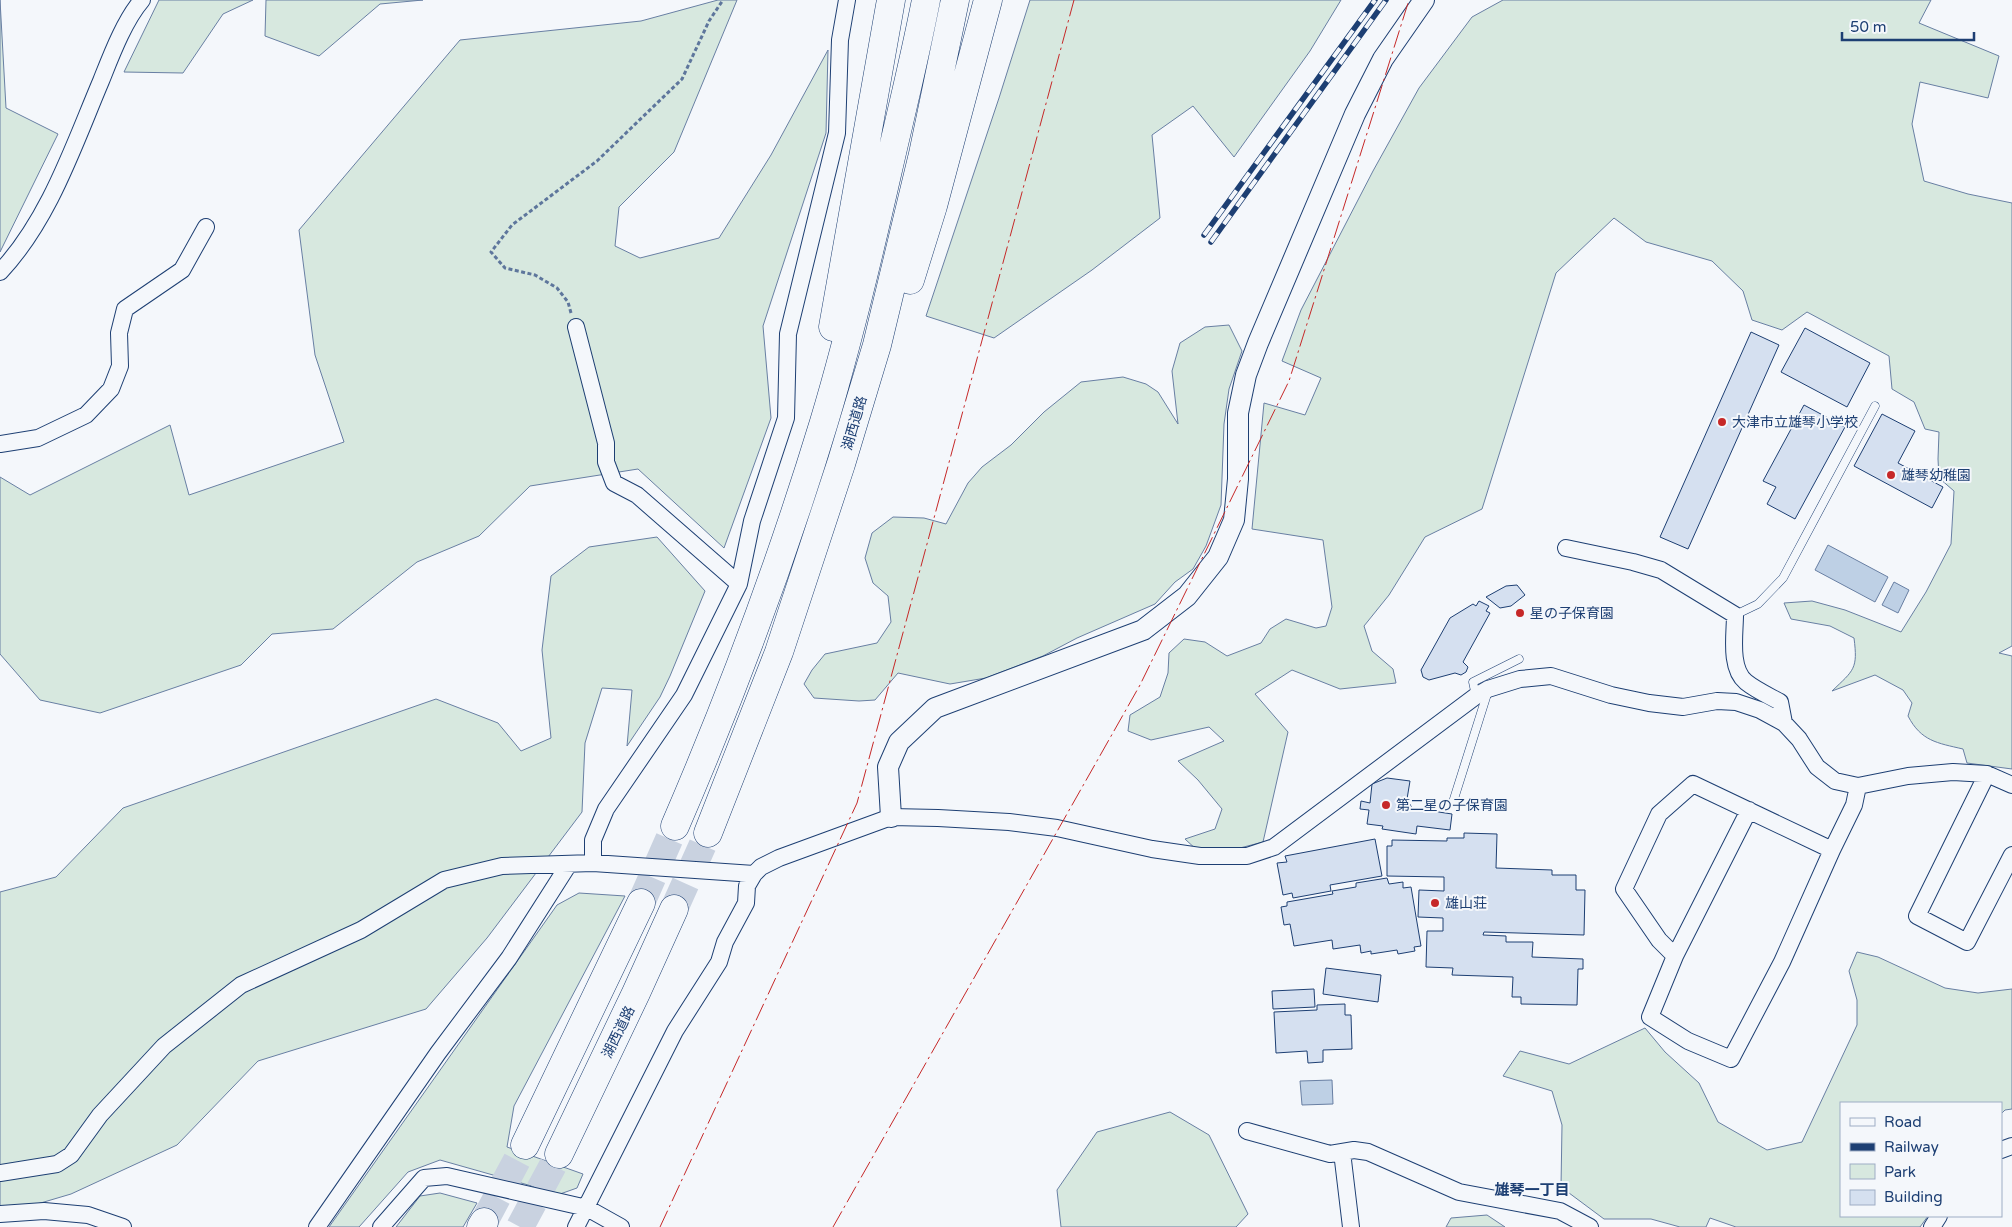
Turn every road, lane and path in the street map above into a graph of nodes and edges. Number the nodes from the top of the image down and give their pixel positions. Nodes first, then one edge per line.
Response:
1 (142, 0) edge
2 (723, 0) edge
3 (846, 0) edge
4 (891, 0) edge
5 (926, 0) edge
6 (955, 0) edge
7 (988, 0) edge
8 (1424, 0) edge
9 (206, 226) dead end
10 (0, 272) edge
11 (576, 327) joint
12 (1875, 406) dead end
13 (0, 444) edge
14 (842, 464) junction
15 (794, 514) junction
16 (1566, 548) dead end
17 (739, 584) junction
18 (1735, 615) junction
19 (1519, 659) dead end
20 (1482, 692) junction
21 (1784, 723) junction
22 (1987, 774) junction
23 (2012, 785) edge
24 (1858, 786) junction
25 (1453, 802) dead end
26 (1749, 810) junction
27 (891, 817) junction
28 (675, 826) tunnel mouth
29 (708, 833) tunnel mouth
30 (1832, 850) junction
31 (2012, 855) edge
32 (592, 863) junction
33 (569, 864) junction
34 (754, 874) junction
35 (641, 903) tunnel mouth
36 (674, 909) tunnel mouth
37 (1675, 956) junction
38 (1247, 1130) dead end
39 (525, 1145) tunnel mouth
40 (1342, 1152) junction
41 (559, 1154) tunnel mouth
42 (0, 1173) edge
43 (587, 1208) junction
44 (0, 1214) edge
45 (123, 1227) edge
46 (317, 1227) edge
47 (381, 1227) edge
48 (576, 1227) edge
49 (621, 1227) edge
50 (1350, 1227) edge
51 (1590, 1227) edge

1 - 10 street
2 - 11 path
3 - 17 street
4 - 15 highway
5 - 15 highway, 湖西道路
6 - 14 highway, 湖西道路
7 - 14 highway
8 - 27 street
9 - 13 street
11 - 17 street
12 - 18 lane
14 - 29 highway, 湖西道路
15 - 28 highway, 湖西道路
16 - 18 street
17 - 32 street
18 - 21 street
19 - 20 lane
20 - 21 street
20 - 25 lane
20 - 27 street
21 - 24 street
22 - 23 street
22 - 24 street
22 - 31 street
24 - 30 street
26 - 30 street
26 - 37 street
26 - 37 street
27 - 34 street
30 - 37 street
32 - 33 street
32 - 34 street
33 - 42 street
33 - 46 street
34 - 43 street
35 - 39 highway
36 - 41 highway, 湖西道路
38 - 40 street
40 - 50 street
40 - 51 street
43 - 47 street
43 - 48 street
43 - 49 street
44 - 45 street

